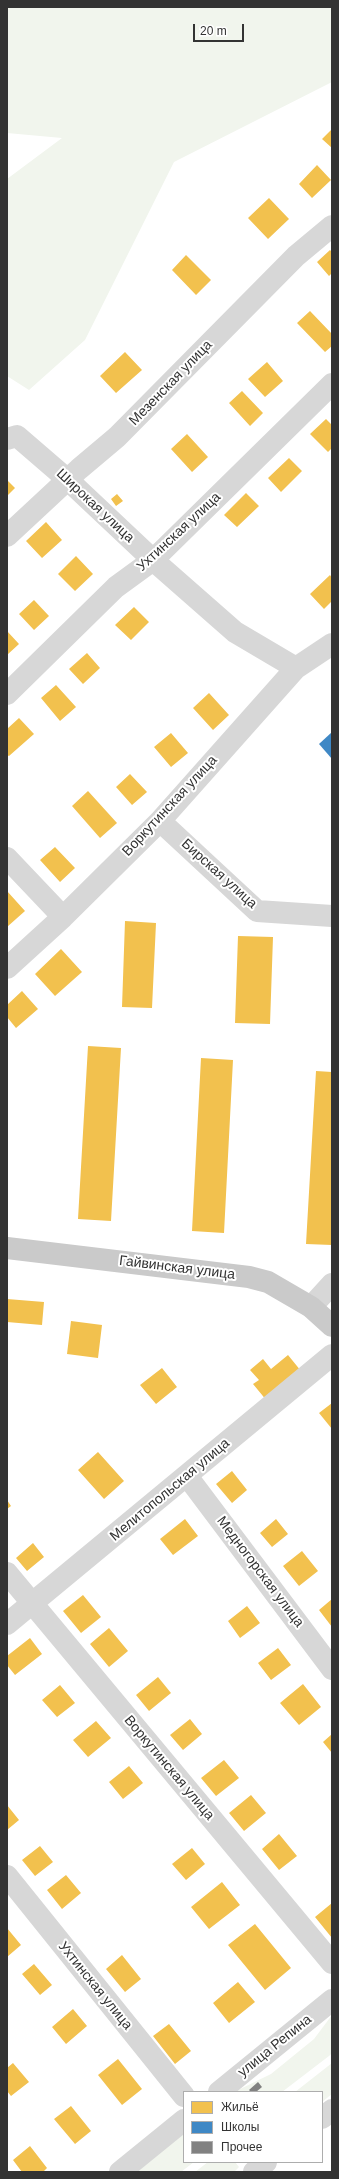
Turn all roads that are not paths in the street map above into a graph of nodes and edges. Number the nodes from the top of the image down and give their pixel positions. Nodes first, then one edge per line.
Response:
1 (332, 226) edge
2 (332, 384) edge
3 (7, 439) edge
4 (68, 480) junction
5 (7, 536) edge
6 (153, 560) junction
7 (332, 644) edge
8 (296, 668) junction
9 (7, 694) edge
10 (160, 821) junction
11 (7, 858) edge
12 (332, 916) edge
13 (63, 917) junction
14 (7, 968) edge
15 (7, 1248) edge
16 (332, 1284) edge
17 (311, 1307) junction
18 (332, 1326) edge
19 (332, 1355) edge
20 (187, 1476) junction
21 (7, 1573) edge
22 (32, 1603) junction
23 (7, 1624) edge
24 (332, 1669) edge
25 (7, 1876) edge
26 (332, 1963) edge
27 (332, 2000) edge
28 (220, 2091) edge
29 (183, 2095) edge
30 (332, 2110) edge
31 (323, 2117) edge
32 (183, 2121) edge
33 (265, 2163) edge
34 (120, 2172) edge
35 (254, 2172) edge

1 - 4 street, Мезенская улица
2 - 6 street, Ухтинская улица
3 - 4 street, Широкая улица
4 - 5 street, Мезенская улица
4 - 6 street, Широкая улица
6 - 8 street, Широкая улица
6 - 9 street, Ухтинская улица
7 - 8 street, Воркутинская улица
8 - 10 street, Воркутинская улица
10 - 12 street, Бирская улица
10 - 13 street, Воркутинская улица
11 - 13 street
13 - 14 street, Воркутинская улица
15 - 17 main road, Гайвинская улица
16 - 17 street
17 - 18 main road, Гайвинская улица
19 - 20 street, Мелитопольская улица
20 - 22 street, Мелитопольская улица
20 - 24 street, Медногорская улица
21 - 22 street, Воркутинская улица
22 - 23 street, Мелитопольская улица
22 - 26 street, Воркутинская улица
25 - 29 street, Ухтинская улица
27 - 28 street, улица Репина
30 - 31 street
32 - 34 street
33 - 35 street

